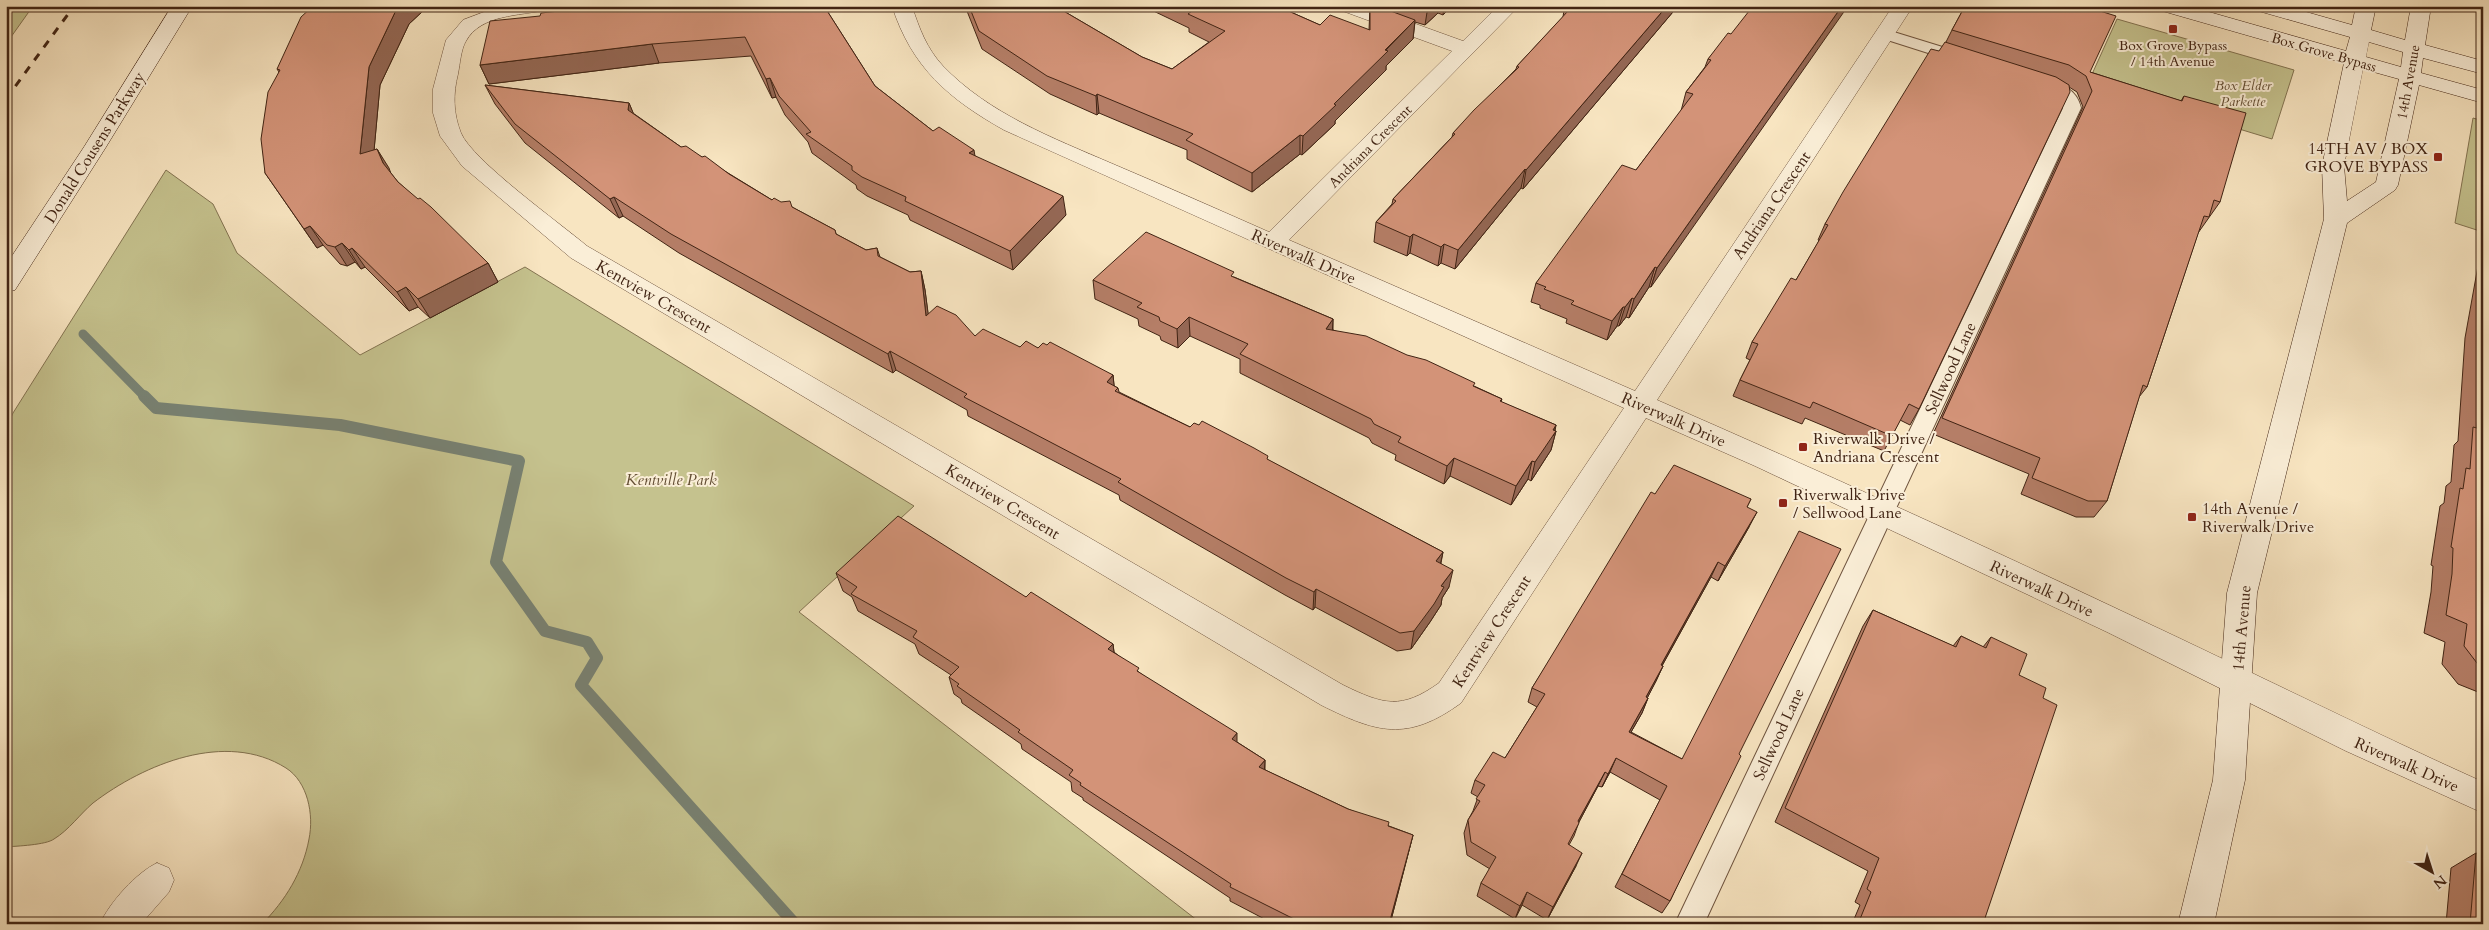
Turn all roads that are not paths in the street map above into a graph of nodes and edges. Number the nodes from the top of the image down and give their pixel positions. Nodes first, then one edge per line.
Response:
1 (538, 6) edge
2 (902, 6) edge
3 (1347, 6) edge
4 (1509, 6) edge
5 (1902, 6) edge
6 (2166, 6) edge
7 (2262, 6) edge
8 (2366, 6) edge
9 (2421, 6) edge
10 (181, 7) edge
11 (1884, 34) junction
12 (2360, 34) junction
13 (1466, 49) junction
14 (2414, 49) junction
15 (2354, 60) junction
16 (1990, 67) edge
17 (2483, 68) edge
18 (2410, 76) junction
19 (2026, 79) edge
20 (2483, 97) edge
21 (2336, 219) junction
22 (1273, 242) junction
23 (6, 284) edge
24 (1640, 404) junction
25 (1880, 514) junction
26 (2236, 682) junction
27 (2483, 798) edge
28 (157, 880) dead end
29 (118, 924) edge
30 (1689, 924) edge
31 (2196, 924) edge

1 - 24 street, Kentview Crescent
2 - 22 street, Riverwalk Drive
3 - 13 street
4 - 13 street, Andriana Crescent
5 - 11 street, Andriana Crescent
6 - 15 street, Box Grove Bypass
7 - 12 street, Box Grove Bypass
8 - 12 street, 14th Avenue
9 - 14 street, 14th Avenue
10 - 23 street, Donald Cousens Parkway
11 - 16 lane
11 - 24 street, Andriana Crescent
12 - 14 street, Box Grove Bypass
12 - 15 street, 14th Avenue
13 - 22 street, Andriana Crescent
14 - 17 street, Box Grove Bypass
14 - 18 street, 14th Avenue
15 - 18 street, Box Grove Bypass
15 - 21 street, 14th Avenue
18 - 20 street, Box Grove Bypass
18 - 21 street, 14th Avenue
19 - 25 lane, Sellwood Lane
21 - 26 street, 14th Avenue
22 - 24 street, Riverwalk Drive
24 - 25 street, Riverwalk Drive
25 - 26 street, Riverwalk Drive
25 - 30 lane, Sellwood Lane
26 - 27 street, Riverwalk Drive
26 - 31 street, 14th Avenue
28 - 29 street

